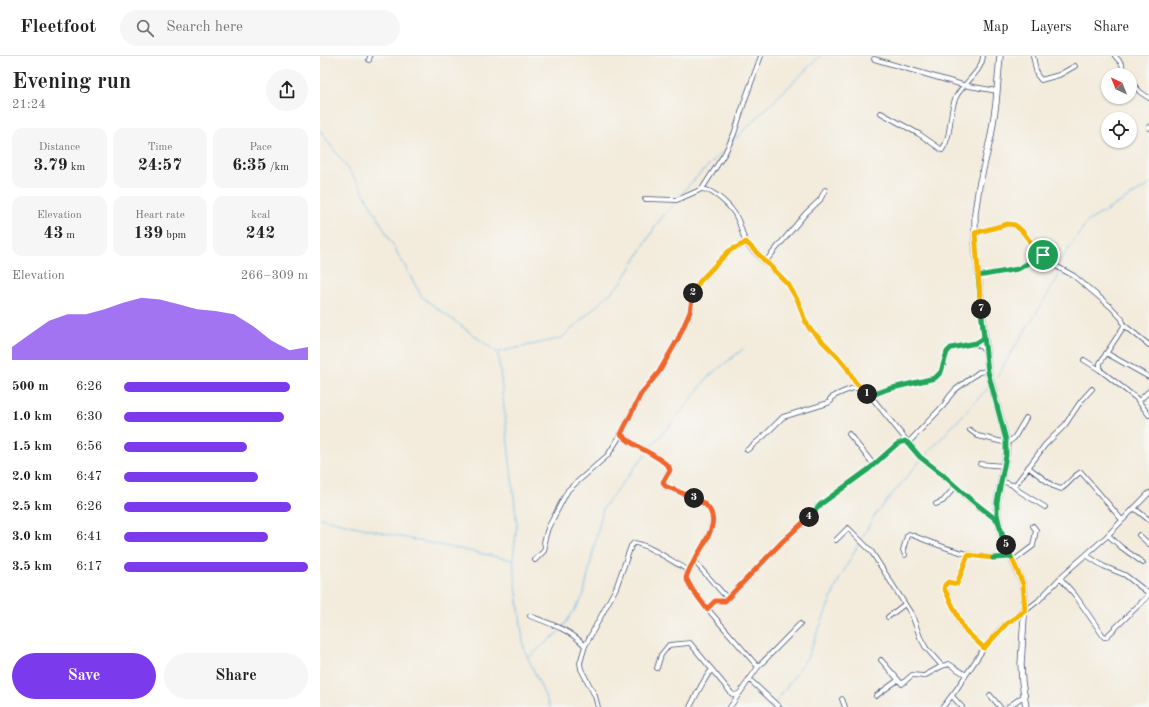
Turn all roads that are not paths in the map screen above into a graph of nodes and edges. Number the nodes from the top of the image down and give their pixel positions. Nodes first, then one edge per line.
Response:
1 (761, 56) edge
2 (983, 56) edge
3 (1000, 56) edge
4 (1032, 56) edge
5 (1115, 56) edge
6 (874, 59) dead end
7 (1075, 66) dead end
8 (1123, 68) edge
9 (963, 85) junction
10 (1137, 88) edge
11 (997, 91) junction
12 (1149, 98) edge
13 (881, 113) dead end
14 (702, 189) junction
15 (825, 190) dead end
16 (645, 199) dead end
17 (975, 233) junction
18 (746, 242) junction
19 (1043, 255) junction
20 (765, 262) junction
21 (978, 276) junction
22 (1124, 325) junction
23 (984, 338) junction
24 (976, 343) junction
25 (1149, 345) edge
26 (986, 351) junction
27 (1106, 352) junction
28 (1084, 360) dead end
29 (1100, 370) junction
30 (988, 372) junction
31 (1149, 377) edge
32 (860, 388) junction
33 (1092, 390) dead end
34 (1149, 392) edge
35 (870, 396) junction
36 (1139, 401) junction
37 (1149, 415) edge
38 (1026, 418) dead end
39 (970, 430) dead end
40 (621, 434) junction
41 (849, 434) dead end
42 (908, 443) junction
43 (1007, 443) junction
44 (747, 450) dead end
45 (980, 464) dead end
46 (874, 465) junction
47 (1005, 466) junction
48 (1028, 467) junction
49 (1002, 481) junction
50 (1012, 485) junction
51 (955, 487) junction
52 (1149, 493) edge
53 (936, 504) dead end
54 (1045, 507) dead end
55 (1134, 508) junction
56 (1122, 520) junction
57 (1149, 520) edge
58 (998, 521) junction
59 (1033, 526) dead end
60 (1108, 535) junction
61 (1139, 535) dead end
62 (836, 540) dead end
63 (1149, 544) edge
64 (905, 555) dead end
65 (968, 555) junction
66 (1086, 555) junction
67 (1012, 559) junction
68 (535, 560) dead end
69 (694, 561) junction
70 (1143, 563) dead end
71 (688, 570) junction
72 (1060, 578) junction
73 (1149, 594) edge
74 (728, 598) junction
75 (905, 604) junction
76 (707, 609) junction
77 (1025, 611) junction
78 (530, 616) dead end
79 (888, 617) dead end
80 (800, 624) dead end
81 (585, 646) junction
82 (984, 648) junction
83 (881, 660) dead end
84 (942, 666) junction
85 (758, 667) junction
86 (657, 668) dead end
87 (712, 670) junction
88 (966, 675) junction
89 (749, 679) junction
90 (898, 680) junction
91 (738, 694) junction
92 (990, 695) dead end
93 (1025, 695) junction
94 (876, 696) dead end
95 (952, 696) junction
96 (842, 699) dead end
97 (598, 707) edge
98 (690, 707) edge
99 (730, 707) edge
100 (779, 707) edge
101 (845, 707) edge
102 (943, 707) edge
103 (962, 707) edge
104 (1000, 707) edge
105 (1008, 707) edge
106 (1026, 707) edge

1 - 14 street
2 - 9 street
3 - 11 main road
4 - 7 street
5 - 8 street
6 - 9 street
9 - 11 street
9 - 13 street
10 - 12 street
11 - 17 main road
14 - 16 street
14 - 18 street
15 - 20 street
17 - 19 street
17 - 21 main road
18 - 20 street
18 - 40 street
19 - 21 street
19 - 22 street
20 - 32 street
21 - 23 main road
22 - 25 street
22 - 27 street
23 - 24 street
23 - 26 main road
24 - 26 street
24 - 35 street
26 - 30 main road
27 - 29 street
27 - 31 street
28 - 29 street
29 - 36 street
30 - 42 street
30 - 43 main road
32 - 35 street
32 - 44 street
33 - 48 street
34 - 36 street
35 - 42 street
36 - 37 street
38 - 43 street
39 - 43 street
40 - 68 street
40 - 69 street
41 - 46 street
42 - 46 street
42 - 51 street
43 - 47 main road
45 - 47 street
46 - 74 street
47 - 49 main road
48 - 50 street
48 - 56 street
49 - 50 street
49 - 58 main road
50 - 54 street
51 - 53 street
51 - 58 street
52 - 55 street
55 - 56 street
55 - 57 street
56 - 60 street
58 - 67 main road
59 - 67 street
60 - 66 street
60 - 70 street
61 - 63 street
62 - 75 street
64 - 65 street
65 - 67 street
65 - 82 street
66 - 72 street
66 - 73 street
67 - 77 main road
69 - 71 street
69 - 74 street
71 - 76 street
71 - 81 street
72 - 73 street
72 - 77 street
74 - 76 street
75 - 79 street
75 - 84 street
76 - 85 street
77 - 82 street
77 - 93 main road
78 - 81 street
80 - 85 street
81 - 97 street
82 - 88 street
83 - 90 street
84 - 88 street
84 - 90 street
85 - 89 street
86 - 87 street
87 - 91 street
87 - 98 street
88 - 95 street
89 - 91 street
89 - 100 street
90 - 94 street
91 - 99 street
92 - 104 street
93 - 105 street
93 - 106 main road
95 - 102 street
95 - 103 street
96 - 101 street

